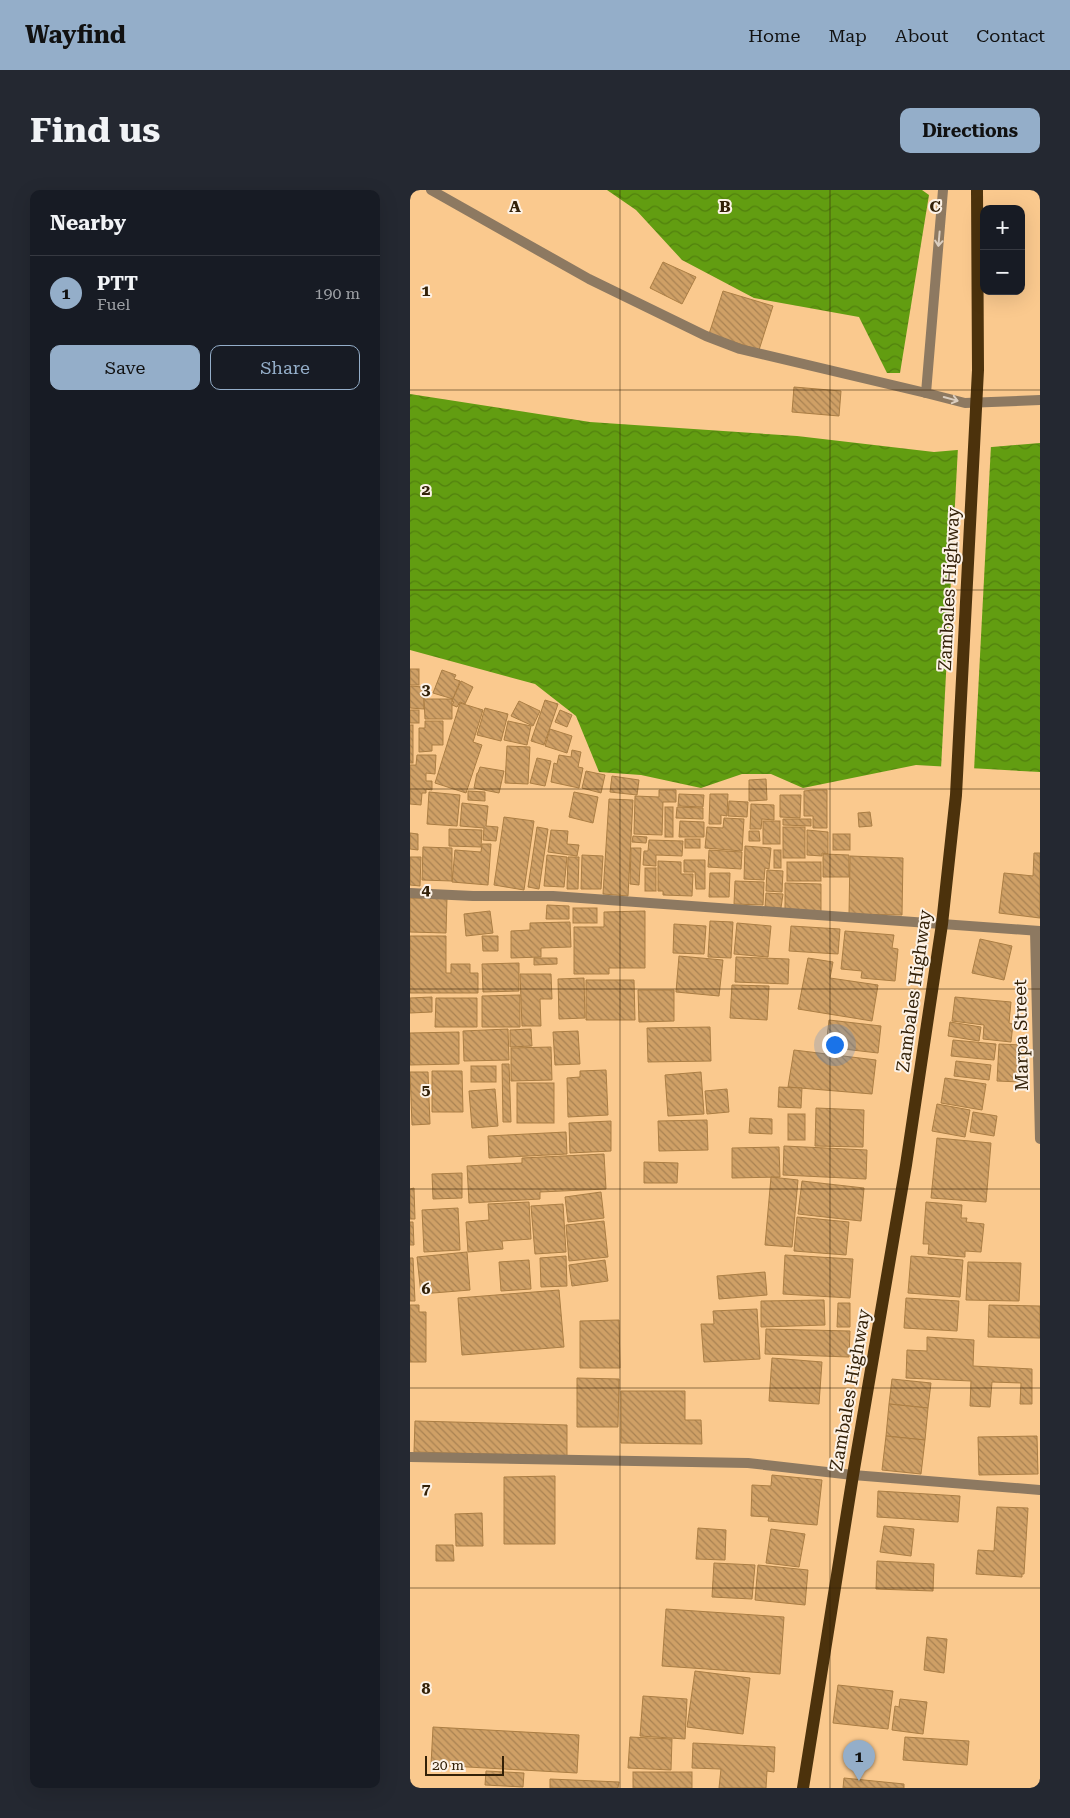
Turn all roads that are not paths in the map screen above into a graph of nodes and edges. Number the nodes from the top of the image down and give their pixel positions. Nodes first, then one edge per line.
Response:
1 (431, 190) edge
2 (943, 190) edge
3 (977, 190) edge
4 (926, 393) junction
5 (1040, 400) edge
6 (410, 893) edge
7 (942, 924) junction
8 (1038, 931) edge
9 (1040, 1139) edge
10 (410, 1457) edge
11 (852, 1475) junction
12 (1040, 1490) edge
13 (803, 1788) edge

1 - 4 street
2 -> 4 street
3 - 7 main road, Zambales Highway
4 -> 5 street
6 - 7 street
7 - 8 street
7 - 11 main road, Zambales Highway
8 - 9 street, Marpa Street
10 - 11 street
11 - 12 street
11 - 13 main road, Zambales Highway

